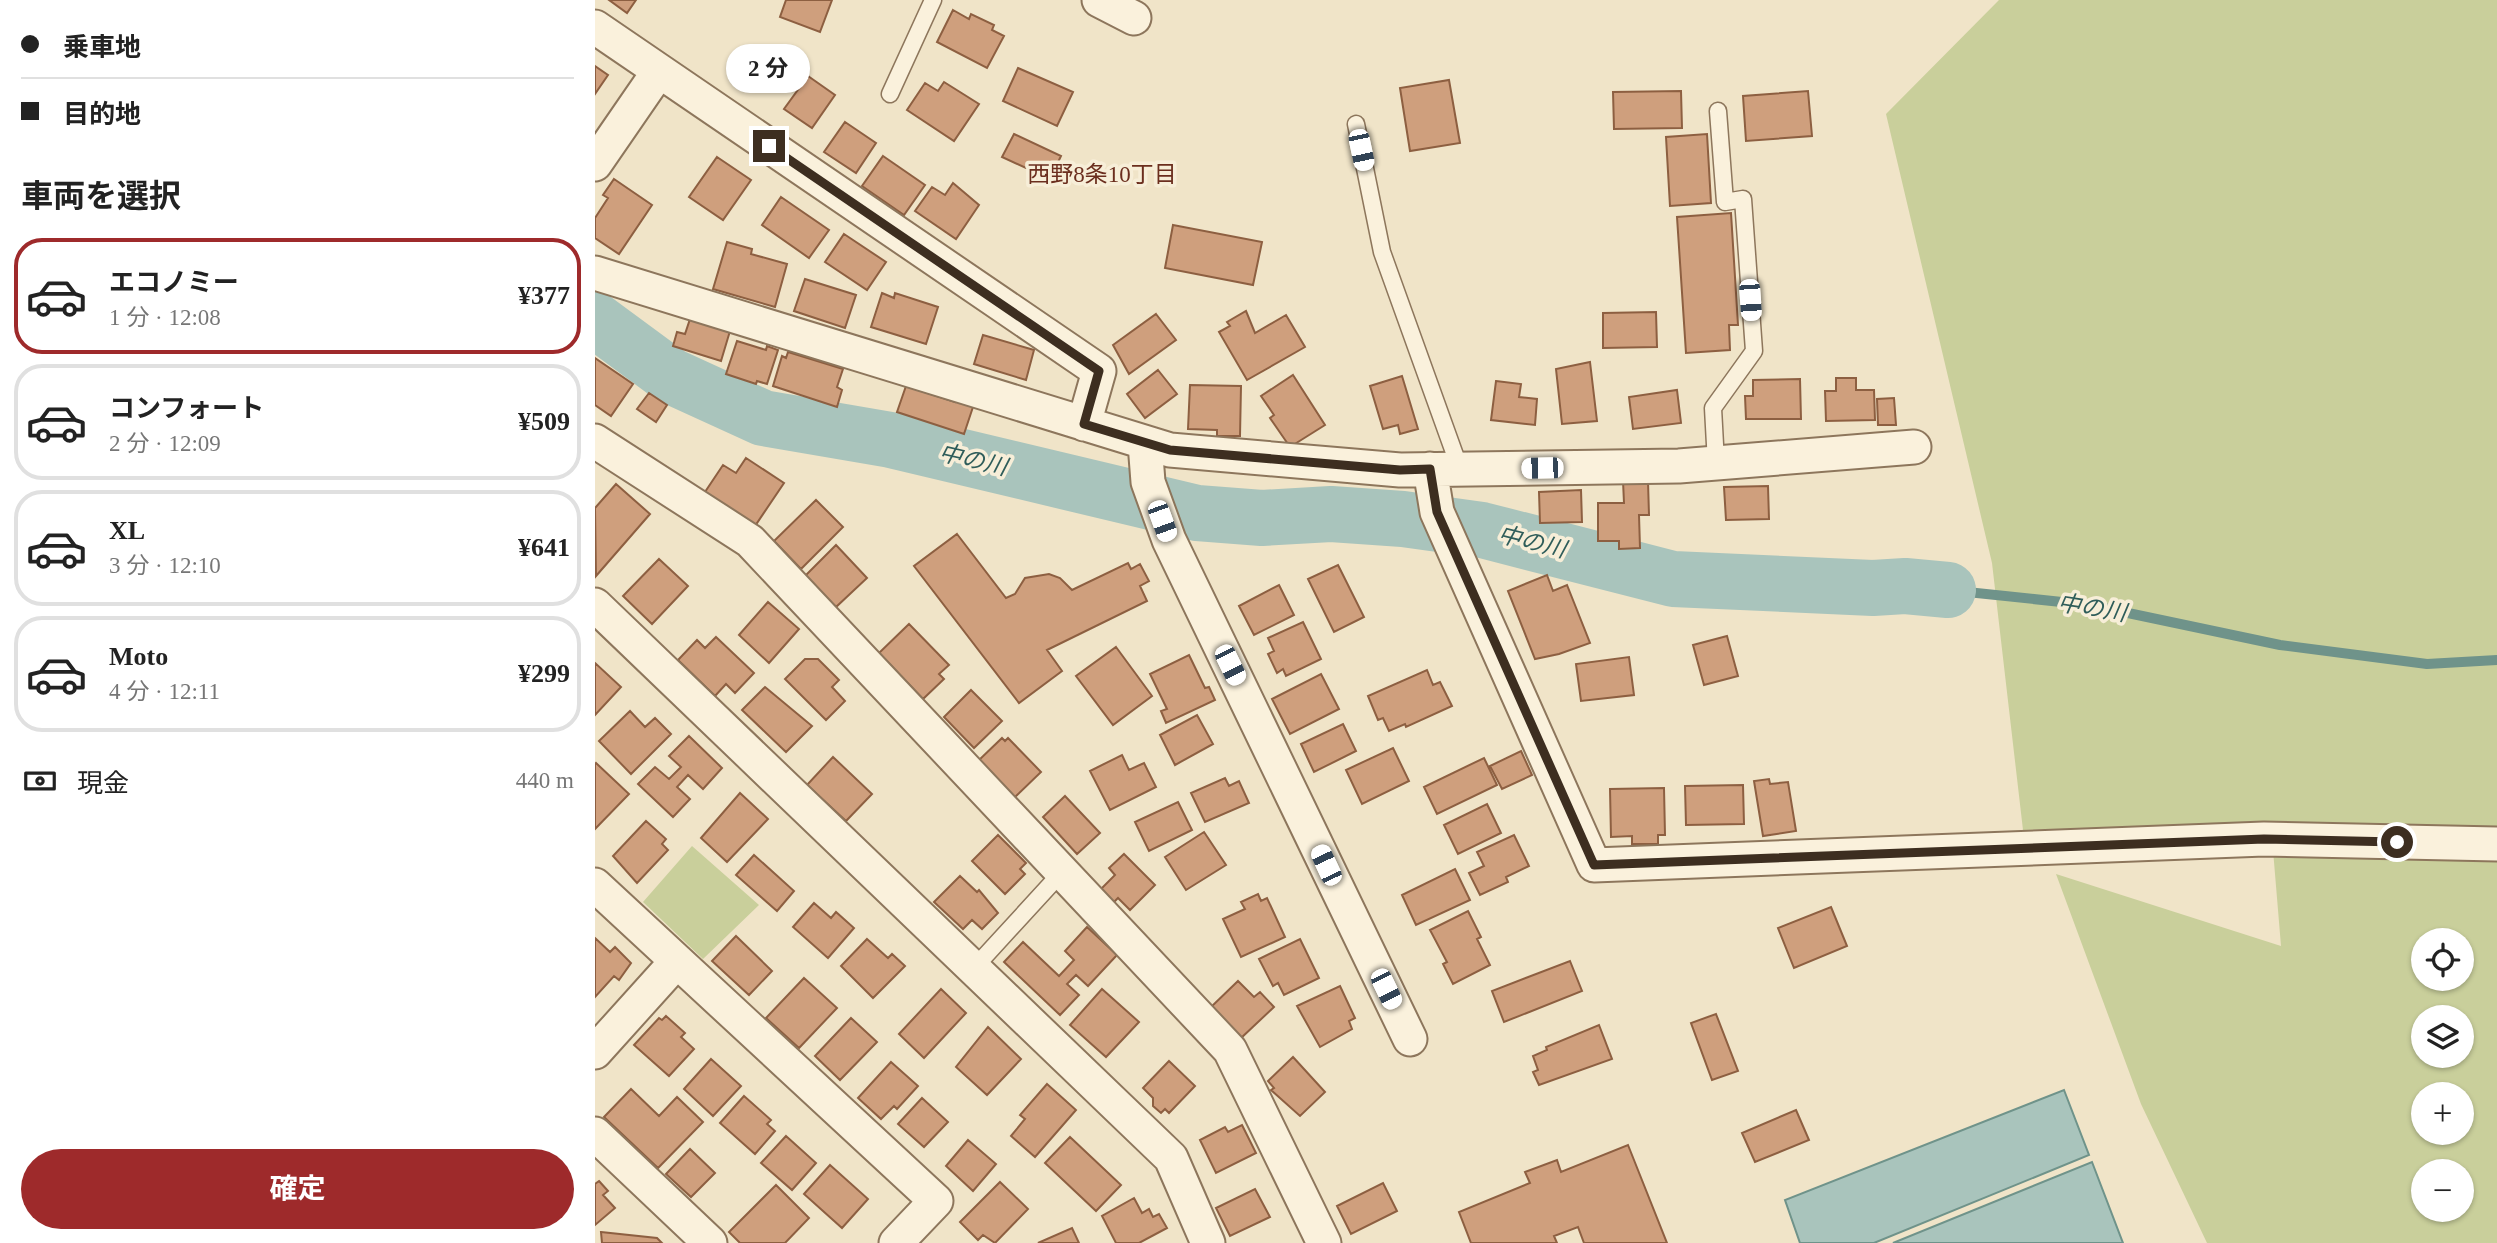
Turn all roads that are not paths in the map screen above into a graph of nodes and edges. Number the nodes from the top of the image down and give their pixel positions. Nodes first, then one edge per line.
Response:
1 (933, 0) edge
2 (1099, 0) edge
3 (1133, 18) dead end
4 (595, 27) edge
5 (659, 71) junction
6 (890, 94) dead end
7 (1719, 111) dead end
8 (1356, 124) dead end
9 (595, 164) edge
10 (595, 273) edge
11 (1084, 424) junction
12 (595, 441) edge
13 (1145, 443) junction
14 (1914, 447) dead end
15 (1716, 463) junction
16 (1445, 469) junction
17 (595, 605) edge
18 (2497, 844) edge
19 (1062, 872) junction
20 (595, 885) edge
21 (677, 961) junction
22 (974, 968) junction
23 (1410, 1039) dead end
24 (595, 1052) edge
25 (595, 1133) edge
26 (710, 1243) edge
27 (896, 1243) edge
28 (1208, 1243) edge
29 (1324, 1243) edge

1 - 6 lane
2 - 3 street
4 - 5 street
5 - 9 street
5 - 11 street
7 - 15 lane
8 - 16 lane
10 - 11 street
11 - 13 street
12 - 19 street
13 - 16 street
13 - 23 street
14 - 15 street
15 - 16 street
16 - 18 street
17 - 22 street
19 - 22 lane
19 - 29 street
20 - 21 street
21 - 24 street
21 - 27 street
22 - 28 street
25 - 26 street

